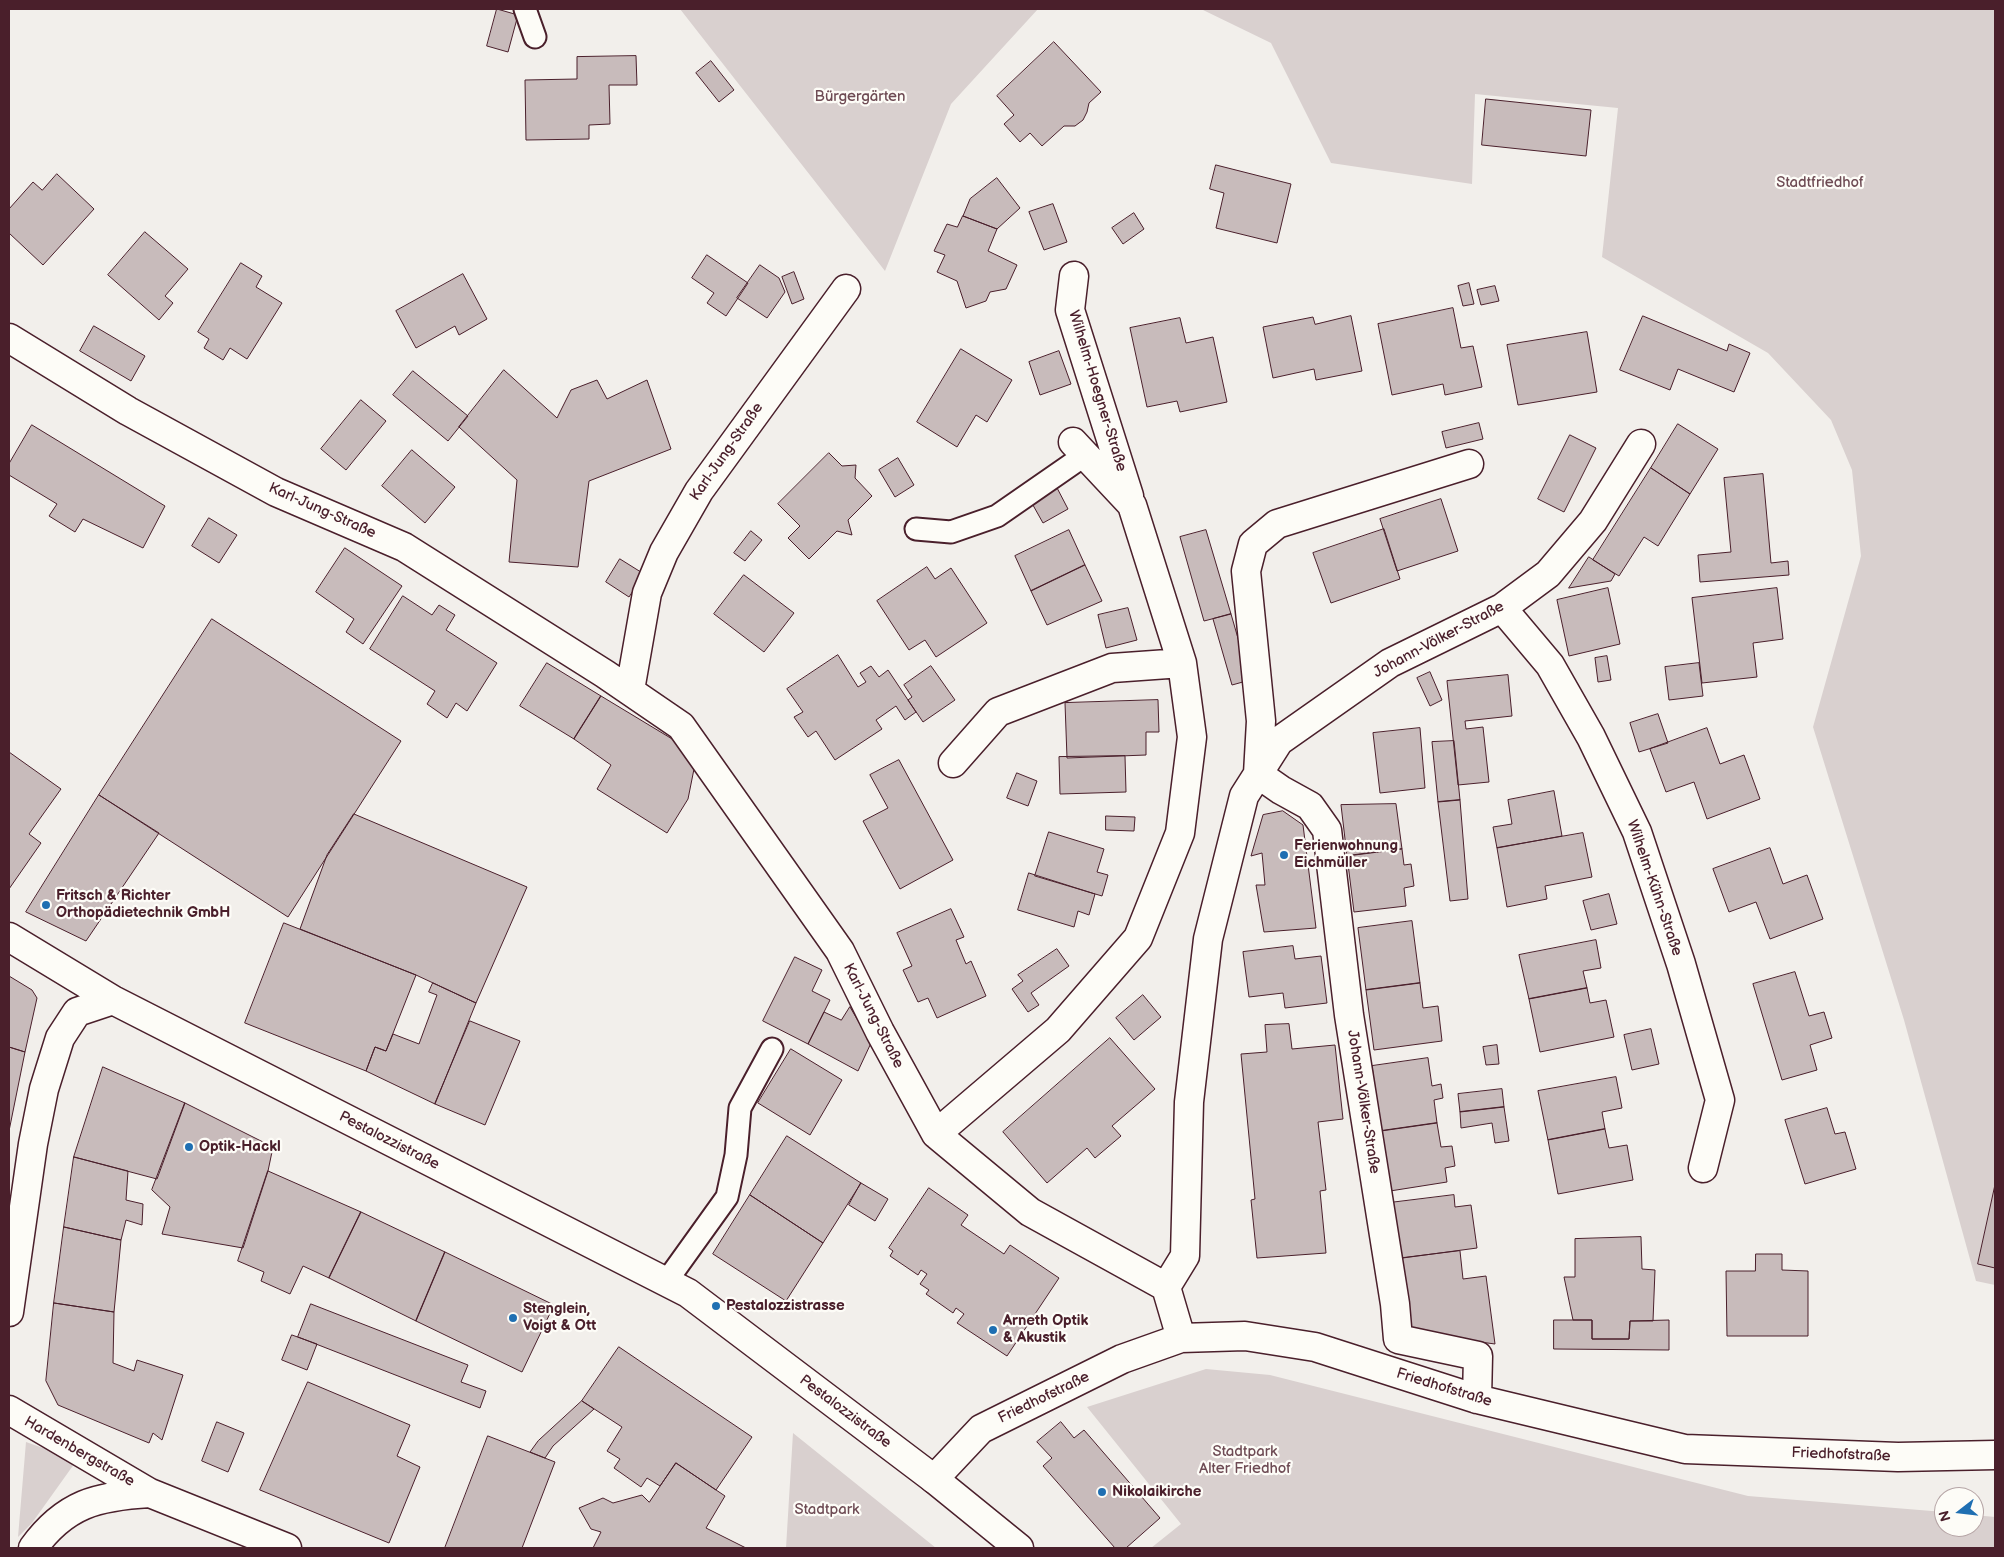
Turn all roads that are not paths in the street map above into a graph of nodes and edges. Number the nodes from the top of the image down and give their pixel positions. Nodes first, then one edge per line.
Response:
1 (525, 9) edge
2 (535, 37) dead end
3 (1074, 276) dead end
4 (846, 289) dead end
5 (9, 338) edge
6 (1641, 444) dead end
7 (1079, 448) joint
8 (1468, 464) dead end
9 (1132, 505) junction
10 (916, 529) dead end
11 (1502, 608) junction
12 (1182, 663) junction
13 (630, 690) junction
14 (953, 763) dead end
15 (1258, 774) junction
16 (9, 937) edge
17 (113, 1000) junction
18 (772, 1049) dead end
19 (936, 1134) junction
20 (1703, 1168) dead end
21 (666, 1282) junction
22 (1166, 1287) junction
23 (9, 1312) edge
24 (1181, 1338) junction
25 (1477, 1399) junction
26 (9, 1410) edge
27 (1995, 1455) edge
28 (934, 1479) junction
29 (150, 1493) junction
30 (33, 1548) edge
31 (287, 1548) edge
32 (1019, 1548) edge

1 - 2 lane
3 - 9 street, Wilhelm-Hoegner-Straße
4 - 13 street, Karl-Jung-Straße
5 - 13 street, Karl-Jung-Straße
6 - 11 street, Johann-Völker-Straße
7 - 9 street, Wilhelm-Hoegner-Straße
7 - 10 lane, Wilhelm-Hoegner-Straße
8 - 15 street, Johann-Völker-Straße
9 - 12 street, Wilhelm-Hoegner-Straße
11 - 15 street, Johann-Völker-Straße
11 - 20 street, Wilhelm-Kühn-Straße
12 - 14 street
12 - 19 street, Wilhelm-Hoegner-Straße
13 - 19 street, Karl-Jung-Straße
15 - 22 street, Johann-Völker-Straße
15 - 25 street, Johann-Völker-Straße
16 - 17 street, Pestalozzistraße
17 - 21 street, Pestalozzistraße
17 - 23 street
18 - 21 lane
19 - 22 street, Karl-Jung-Straße
21 - 28 street, Pestalozzistraße
22 - 24 street
24 - 25 street, Friedhofstraße
24 - 28 street, Friedhofstraße
25 - 27 street, Friedhofstraße
26 - 29 street, Hardenbergstraße
28 - 32 street, Pestalozzistraße
29 - 30 street, Hardenbergstraße
29 - 31 street, Hardenbergstraße

